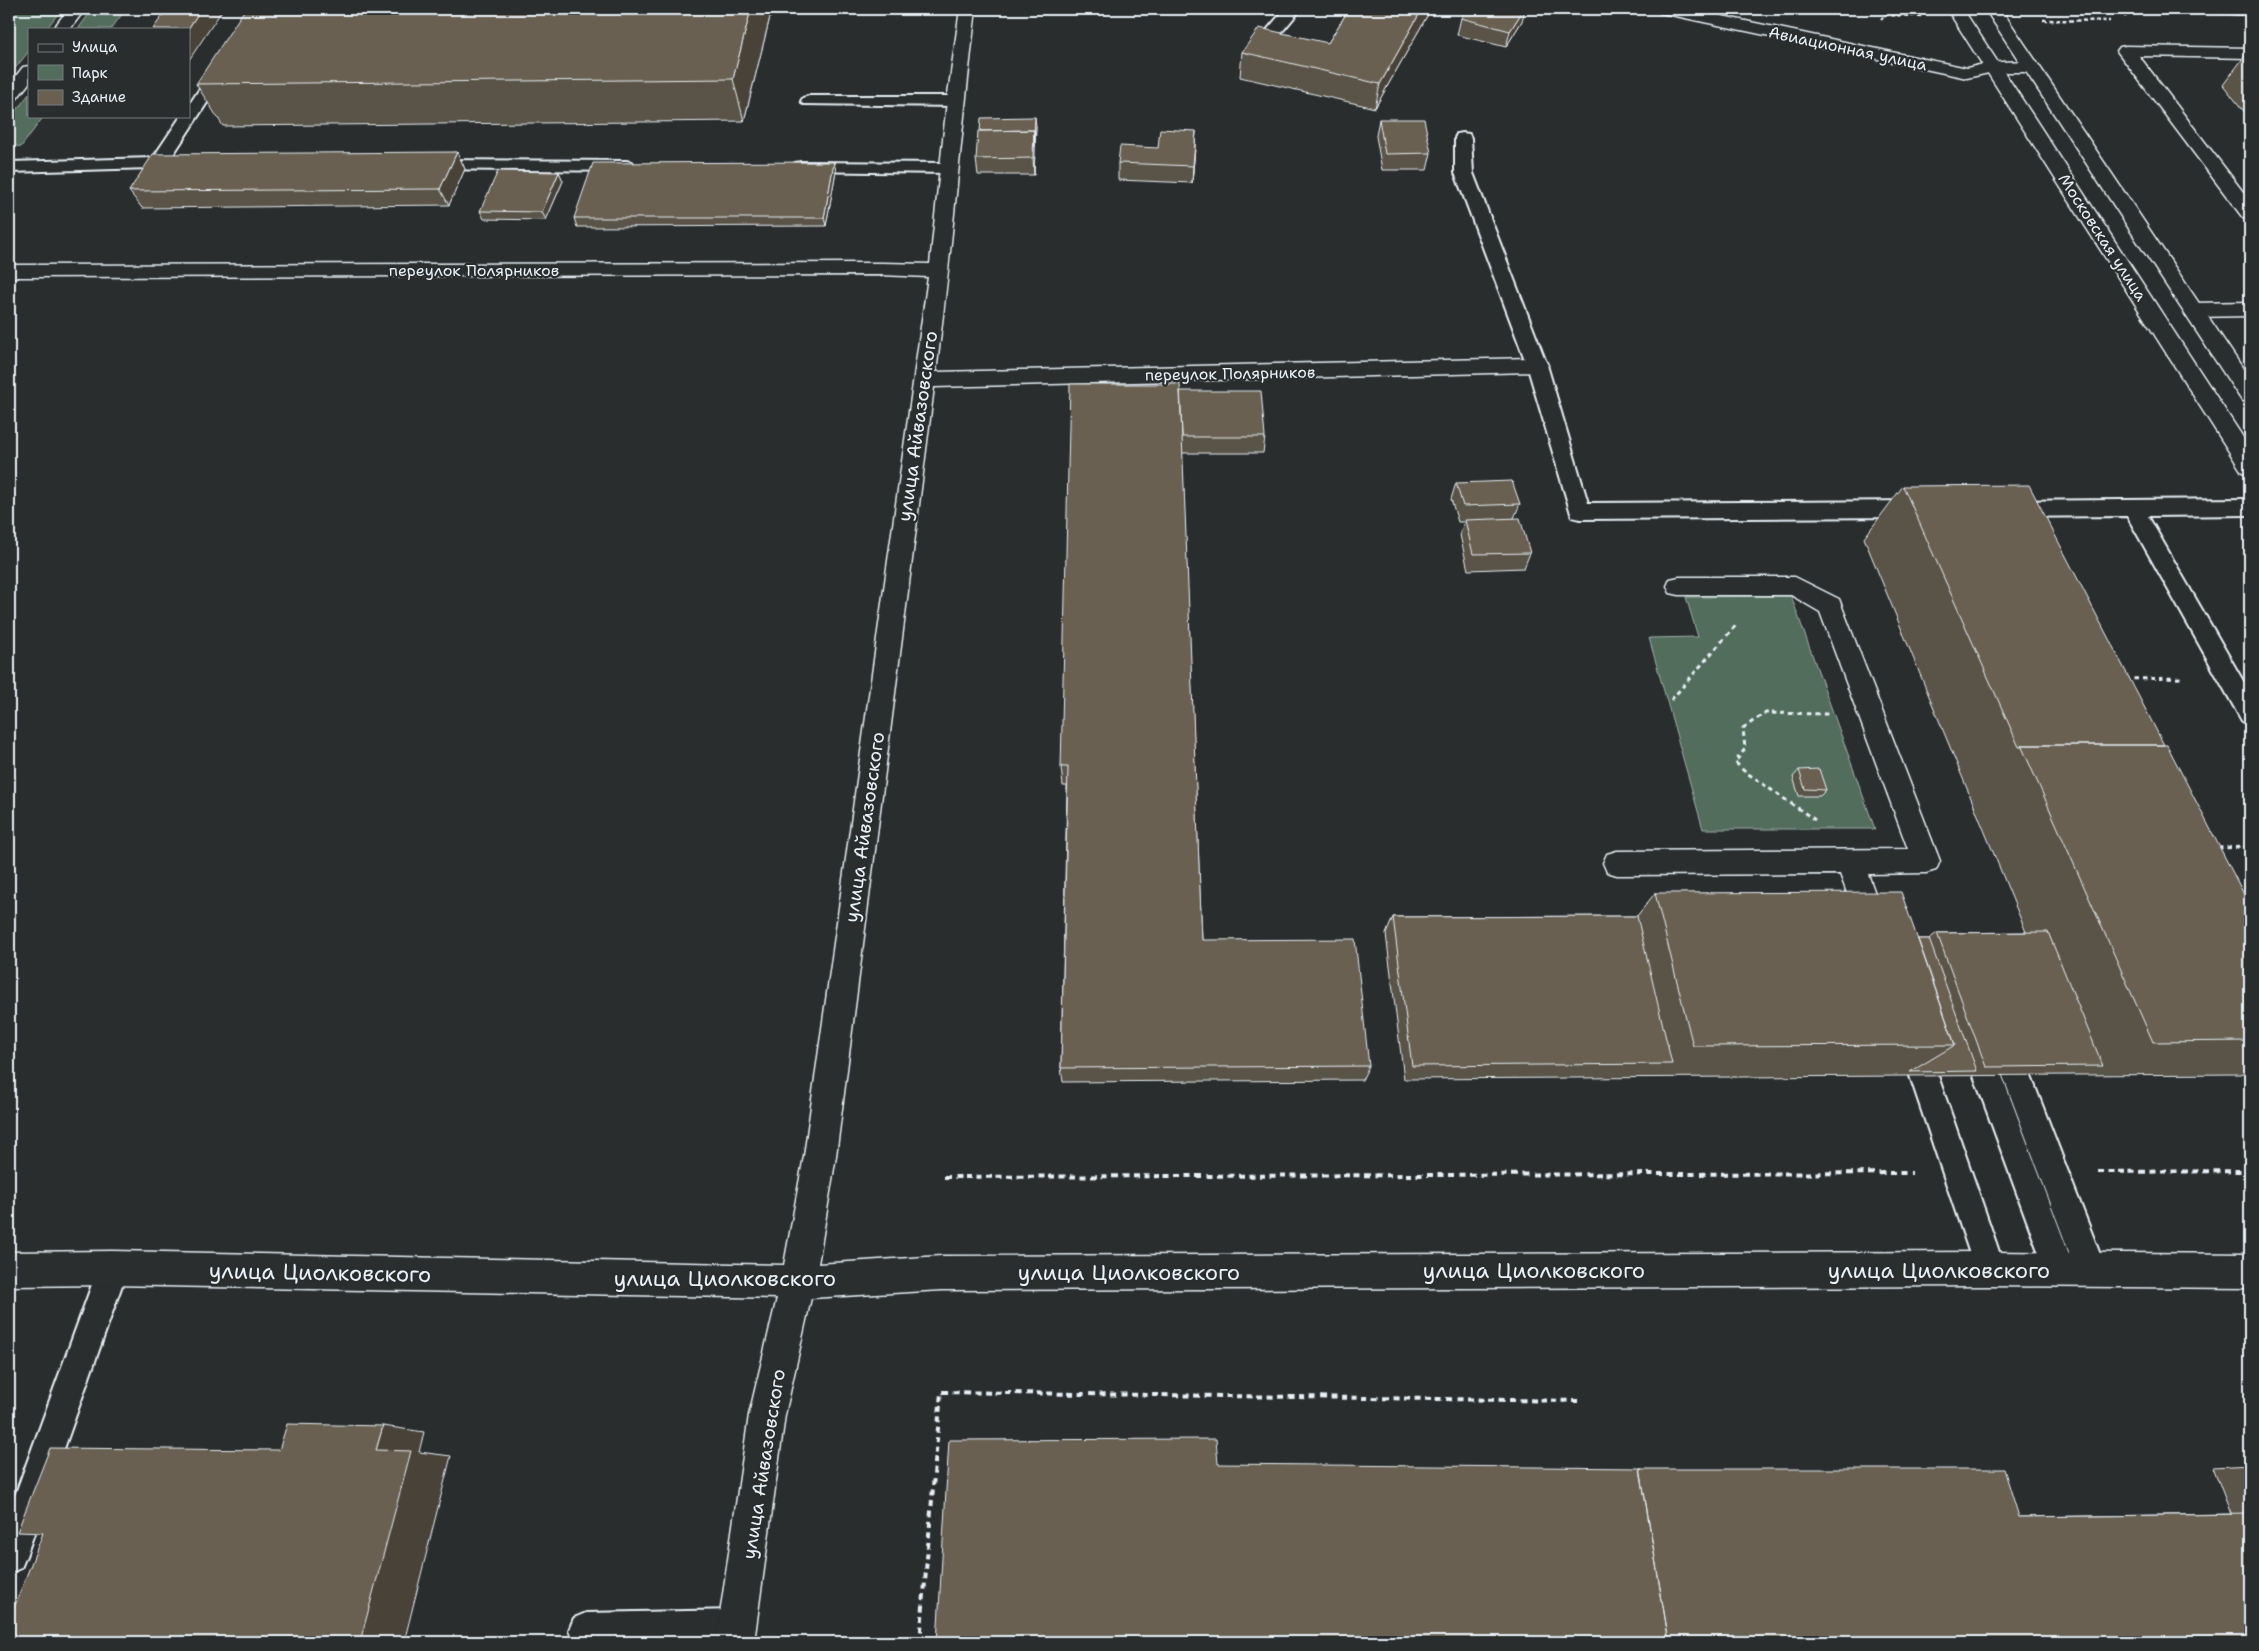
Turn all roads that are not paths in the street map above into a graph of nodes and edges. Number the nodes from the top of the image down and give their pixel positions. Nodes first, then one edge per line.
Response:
1 (77, 9) edge
2 (260, 9) edge
3 (968, 9) edge
4 (1293, 9) edge
5 (1666, 9) edge
6 (1955, 9) edge
7 (1993, 9) edge
8 (2227, 9) edge
9 (2250, 10) edge
10 (62, 28) edge
11 (1275, 30) edge
12 (2250, 53) edge
13 (1994, 67) junction
14 (2031, 68) junction
15 (28, 72) edge
16 (9, 97) edge
17 (809, 101) dead end
18 (956, 101) junction
19 (190, 116) edge
20 (189, 118) edge
21 (1463, 138) dead end
22 (159, 163) junction
23 (199, 163) edge
24 (417, 165) edge
25 (9, 166) edge
26 (645, 166) edge
27 (784, 167) edge
28 (949, 168) junction
29 (2250, 214) edge
30 (939, 271) junction
31 (9, 272) edge
32 (2250, 309) edge
33 (2192, 310) junction
34 (1537, 365) junction
35 (924, 379) junction
36 (2250, 396) edge
37 (2250, 466) edge
38 (2250, 507) edge
39 (2133, 508) junction
40 (1938, 509) edge
41 (1988, 509) edge
42 (1678, 586) dead end
43 (2250, 714) edge
44 (1850, 861) junction
45 (1617, 863) dead end
46 (1879, 945) edge
47 (1924, 1076) edge
48 (1988, 1076) edge
49 (2017, 1076) edge
50 (113, 1268) junction
51 (9, 1269) edge
52 (1990, 1269) junction
53 (2075, 1270) junction
54 (2250, 1271) edge
55 (798, 1282) junction
56 (9, 1556) edge
57 (586, 1630) dead end
58 (736, 1634) edge

1 - 10 street
2 - 19 lane
3 - 18 street, улица Айвазовского
4 - 11 lane
5 - 13 street, Авиационная улица
6 - 13 street, Московская улица
7 - 14 street, Московская улица
8 - 9 street
12 - 29 street
13 - 14 street, Авиационная улица
13 - 37 street, Московская улица
14 - 33 street, Московская улица
15 - 16 street
17 - 18 lane
18 - 28 street, улица Айвазовского
20 - 22 lane
21 - 34 lane
22 - 23 lane
22 - 25 lane
24 - 26 lane
27 - 28 lane
28 - 30 street, улица Айвазовского
30 - 31 street, переулок Полярников
30 - 35 street, улица Айвазовского
32 - 33 street
33 - 36 street, Московская улица
34 - 35 street, переулок Полярников
34 - 40 lane
35 - 55 street, улица Айвазовского
38 - 39 lane
39 - 41 lane
39 - 43 lane
42 - 44 street
44 - 45 street
44 - 46 street
47 - 52 lane
48 - 53 lane
49 - 53 lane
50 - 51 street, улица Циолковского
50 - 55 street, улица Циолковского
50 - 56 lane
52 - 53 street, улица Циолковского
52 - 55 street, улица Циолковского
53 - 54 street, улица Циолковского
55 - 58 street, улица Айвазовского
57 - 58 lane

